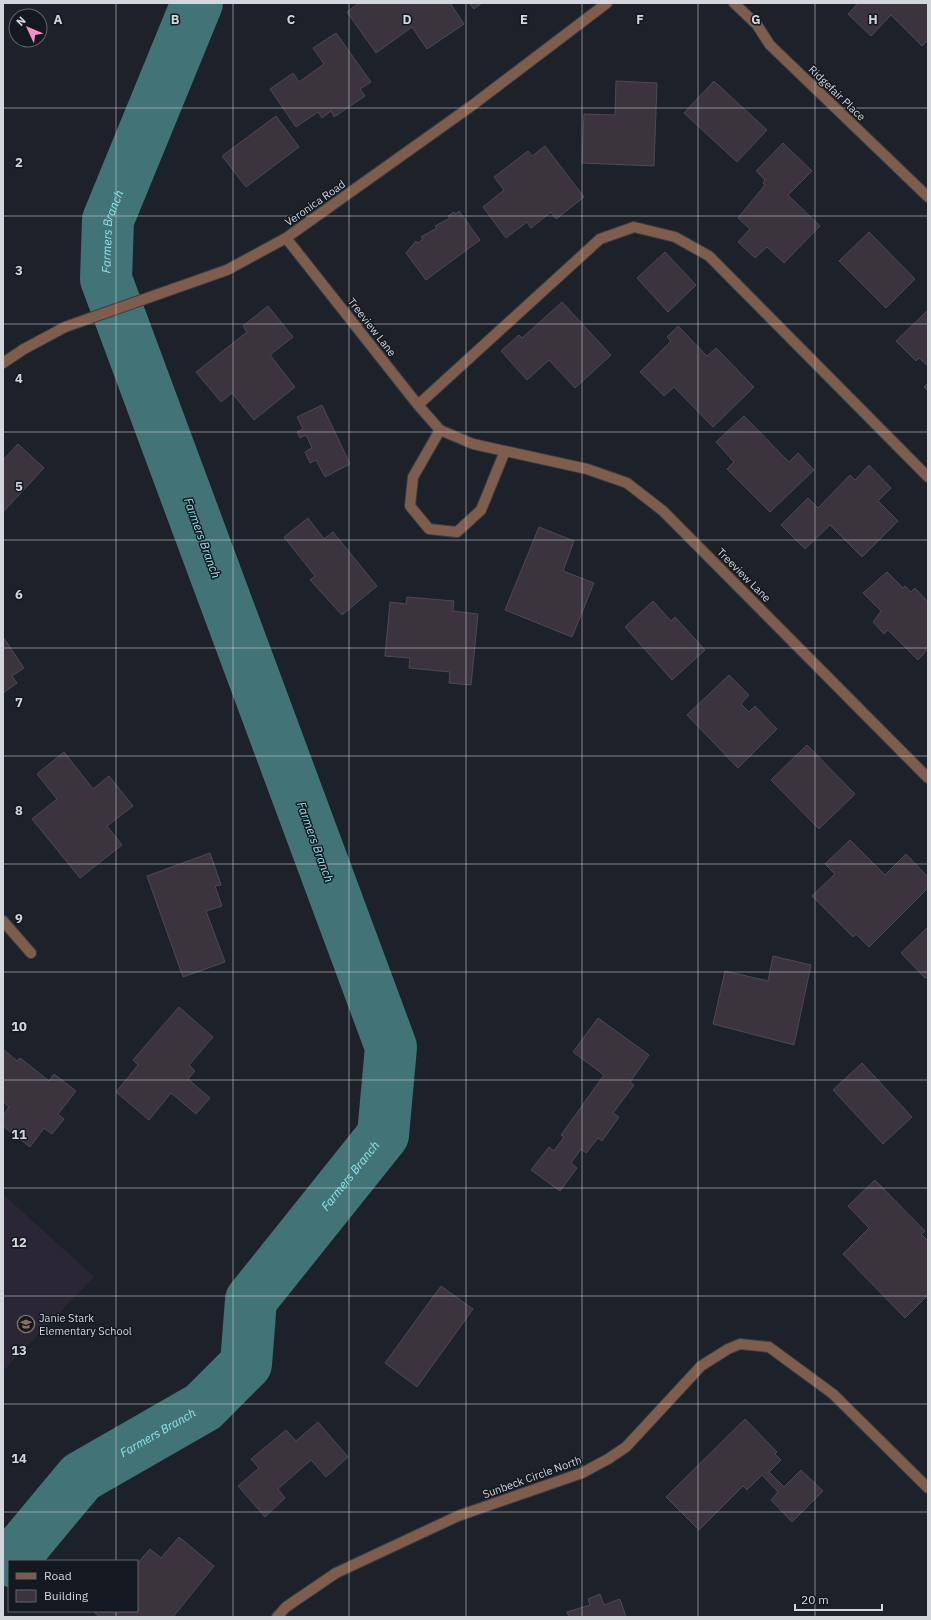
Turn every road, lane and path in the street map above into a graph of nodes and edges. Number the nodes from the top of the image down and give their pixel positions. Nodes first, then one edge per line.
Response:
1 (607, 3) edge
2 (734, 3) edge
3 (928, 197) edge
4 (286, 238) junction
5 (3, 363) edge
6 (418, 406) junction
7 (440, 430) junction
8 (505, 451) junction
9 (928, 477) edge
10 (928, 778) edge
11 (3, 921) edge
12 (31, 953) dead end
13 (928, 1488) edge
14 (277, 1617) edge

1 - 4 street, Veronica Road
2 - 3 street, Ridgefair Place
4 - 5 street, Veronica Road
4 - 6 street, Treeview Lane
6 - 7 street, Treeview Lane
6 - 9 street
7 - 8 street, Treeview Lane
7 - 8 street
8 - 10 street, Treeview Lane
11 - 12 street
13 - 14 street, Sunbeck Circle North

